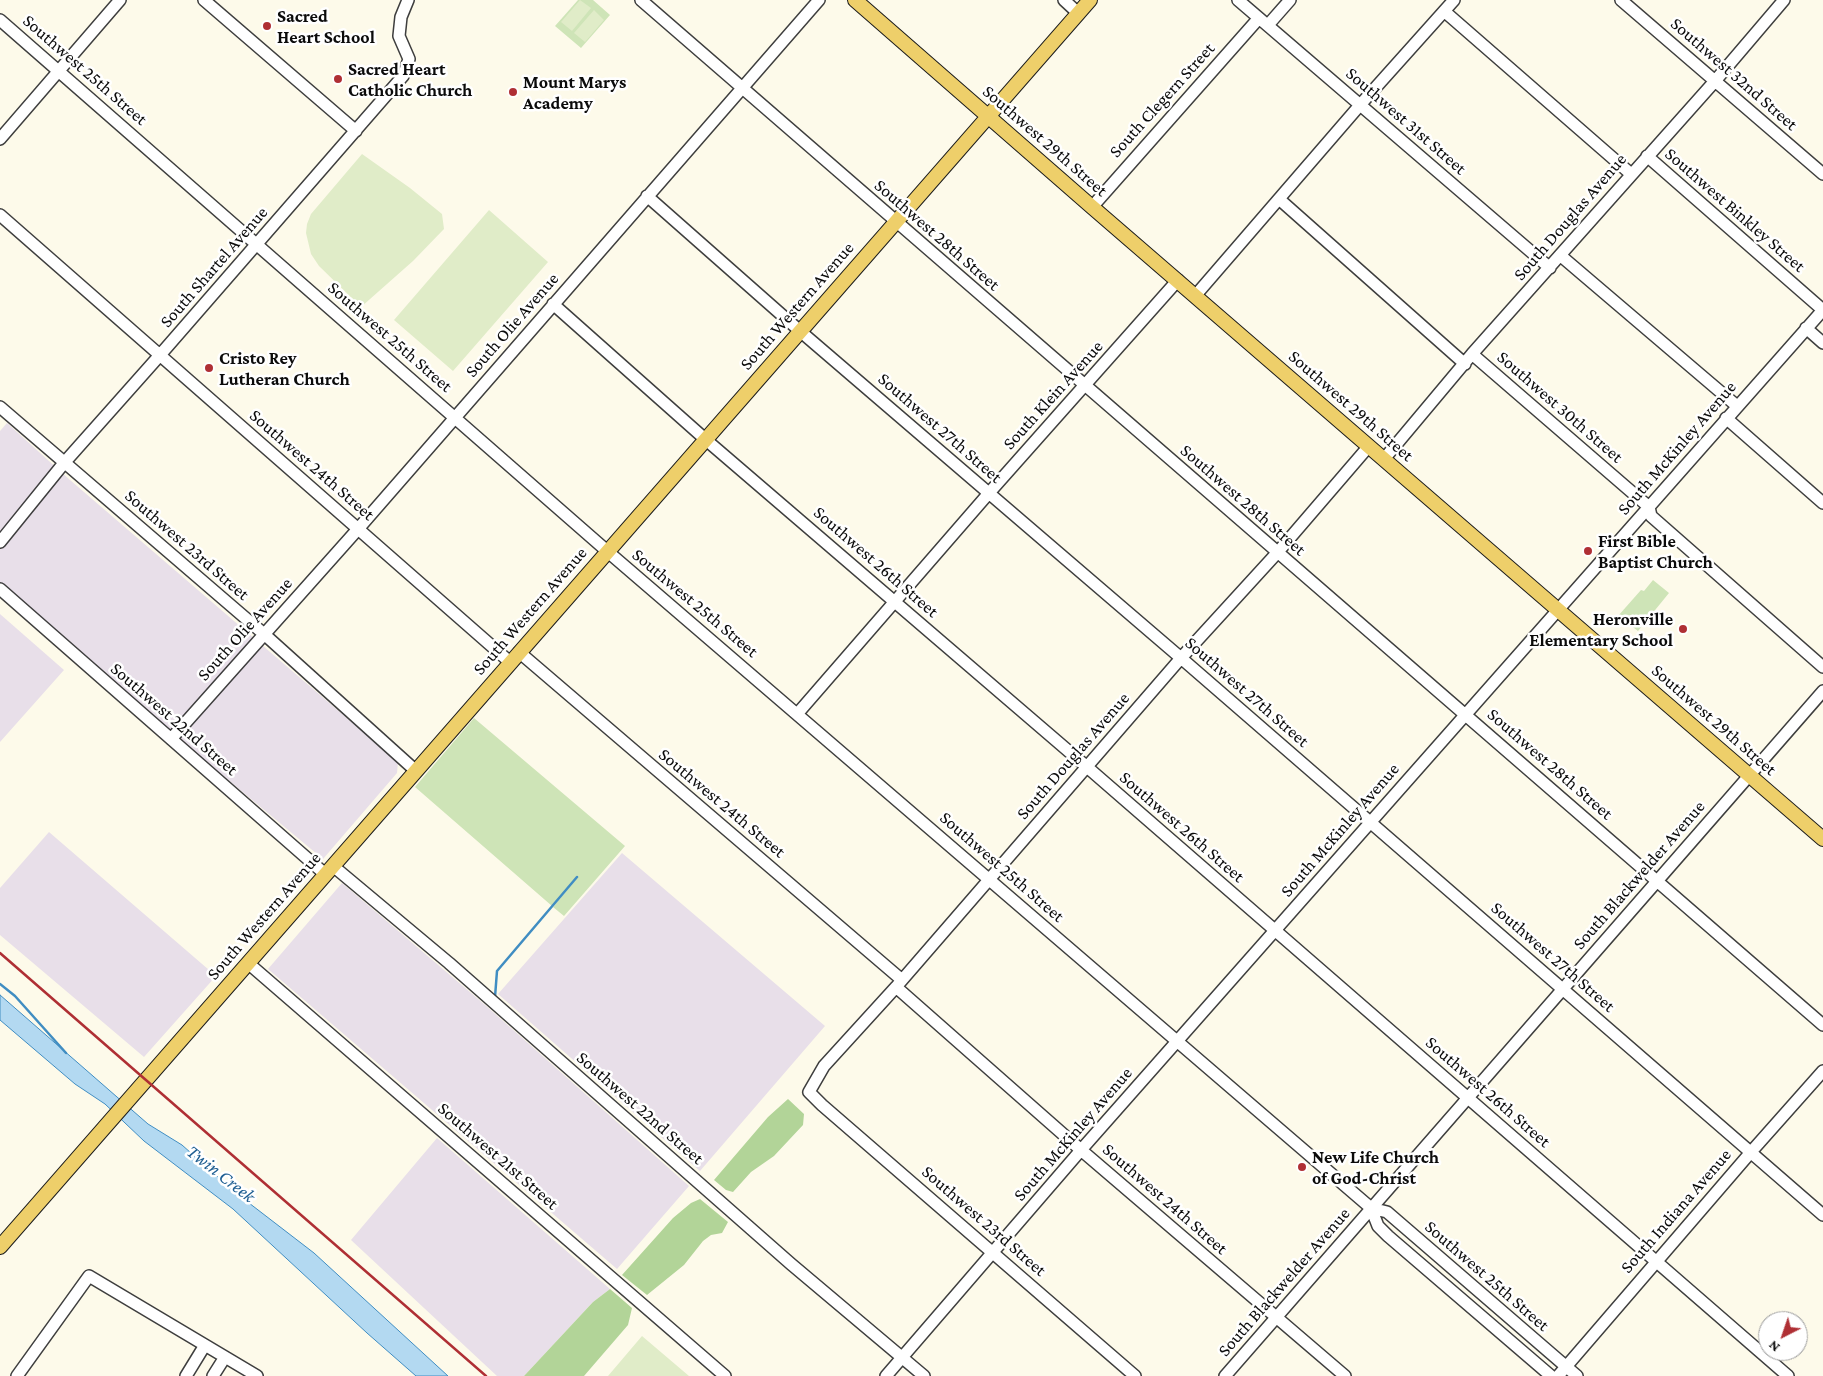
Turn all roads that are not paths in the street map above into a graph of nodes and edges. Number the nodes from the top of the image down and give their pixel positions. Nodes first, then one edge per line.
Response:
1 (120, 0) edge
2 (204, 0) edge
3 (408, 0) edge
4 (641, 0) edge
5 (819, 0) edge
6 (856, 0) edge
7 (1064, 0) edge
8 (1090, 0) edge
9 (1238, 0) edge
10 (1290, 0) edge
11 (1454, 0) edge
12 (1621, 0) edge
13 (1784, 0) edge
14 (1444, 11) junction
15 (1078, 13) junction
16 (0, 20) edge
17 (1263, 22) junction
18 (58, 70) junction
19 (1715, 81) junction
20 (741, 88) junction
21 (1360, 105) junction
22 (988, 116) junction
23 (356, 130) junction
24 (0, 139) edge
25 (1647, 156) junction
26 (1632, 174) junction
27 (1823, 174) edge
28 (647, 196) junction
29 (1279, 199) junction
30 (1092, 207) junction
31 (0, 216) edge
32 (895, 222) junction
33 (257, 244) junction
34 (1561, 256) junction
35 (1550, 268) junction
36 (1178, 280) junction
37 (1195, 296) junction
38 (553, 304) junction
39 (1823, 310) edge
40 (1806, 328) junction
41 (800, 331) junction
42 (1823, 343) edge
43 (160, 355) junction
44 (1469, 359) junction
45 (1084, 386) junction
46 (1737, 406) junction
47 (0, 408) edge
48 (455, 418) junction
49 (1726, 418) junction
50 (705, 439) junction
51 (1369, 446) junction
52 (1384, 459) junction
53 (64, 463) junction
54 (989, 493) junction
55 (1823, 503) edge
56 (1649, 507) junction
57 (358, 528) junction
58 (0, 542) edge
59 (607, 551) junction
60 (1277, 553) junction
61 (0, 589) edge
62 (895, 601) junction
63 (1559, 610) junction
64 (264, 634) junction
65 (515, 658) junction
66 (1181, 658) junction
67 (1823, 667) edge
68 (1823, 691) edge
69 (798, 714) junction
70 (1465, 714) junction
71 (172, 740) junction
72 (1087, 766) junction
73 (416, 771) junction
74 (1750, 776) junction
75 (1370, 822) junction
76 (1823, 839) edge
77 (329, 870) junction
78 (990, 879) junction
79 (1657, 881) junction
80 (1276, 932) junction
81 (248, 963) junction
82 (899, 984) junction
83 (1564, 989) junction
84 (1823, 1025) edge
85 (1178, 1041) junction
86 (1823, 1071) edge
87 (809, 1092) joint
88 (1468, 1098) junction
89 (1081, 1150) junction
90 (1751, 1152) junction
91 (1371, 1208) junction
92 (1823, 1215) edge
93 (0, 1247) edge
94 (994, 1252) junction
95 (1656, 1261) junction
96 (1276, 1318) junction
97 (205, 1345) junction
98 (225, 1357) junction
99 (902, 1357) junction
100 (1566, 1366) junction
101 (17, 1376) edge
102 (186, 1376) edge
103 (213, 1376) edge
104 (257, 1376) edge
105 (725, 1376) edge
106 (886, 1376) edge
107 (924, 1376) edge
108 (1136, 1376) edge
109 (1225, 1376) edge
110 (1345, 1376) edge
111 (1551, 1376) edge
112 (1558, 1376) edge
113 (1577, 1376) edge
114 (1788, 1376) edge

1 - 18 street
2 - 23 street
3 - 23 street, South Shartel Avenue
4 - 20 street, Southwest 28th Street
5 - 20 street, South Olie Avenue
6 - 22 main road, Southwest 29th Street
7 - 15 street
8 - 15 main road, South Western Avenue
9 - 17 street, Southwest 31st Street
10 - 17 street, South Clegern Street
11 - 14 street
12 - 19 street, Southwest 32nd Street
13 - 19 street, South Douglas Avenue
14 - 21 street
14 - 26 street
15 - 22 main road, South Western Avenue
16 - 18 street, Southwest 25th Street
17 - 21 street, Southwest 31st Street
17 - 30 street, South Clegern Street
18 - 24 street
18 - 33 street, Southwest 25th Street
19 - 25 street, South Douglas Avenue
19 - 27 street, Southwest 32nd Street
20 - 28 street, South Olie Avenue
20 - 32 street, Southwest 28th Street
21 - 29 street
21 - 35 street, Southwest 31st Street
22 - 30 main road, Southwest 29th Street
22 - 32 main road, South Western Avenue
23 - 33 street, South Shartel Avenue
25 - 26 street, South Douglas Avenue
25 - 39 street, Southwest Binkley Street
26 - 34 street, South Douglas Avenue
28 - 38 street, South Olie Avenue
28 - 41 street, Southwest 27th Street
29 - 37 street
29 - 44 street, Southwest 30th Street
30 - 36 main road, Southwest 29th Street
31 - 43 street, Southwest 24th Street
32 - 41 main road, South Western Avenue
32 - 45 street, Southwest 28th Street
33 - 43 street, South Shartel Avenue
33 - 48 street, Southwest 25th Street
34 - 35 street, South Douglas Avenue
34 - 46 street
35 - 44 street, South Douglas Avenue
36 - 37 main road, Southwest 29th Street
36 - 45 street, South Klein Avenue
37 - 51 main road, Southwest 29th Street
38 - 48 street, South Olie Avenue
38 - 50 street, Southwest 26th Street
39 - 40 street, South McKinley Avenue
40 - 42 street
40 - 46 street, South McKinley Avenue
41 - 50 main road, South Western Avenue
41 - 54 street, Southwest 27th Street
43 - 53 street, South Shartel Avenue
43 - 57 street, Southwest 24th Street
44 - 52 street, South Douglas Avenue
44 - 56 street, Southwest 30th Street
45 - 54 street, South Klein Avenue
45 - 60 street, Southwest 28th Street
46 - 49 street, South McKinley Avenue
47 - 53 street, Southwest 23rd Street
48 - 57 street, South Olie Avenue
48 - 59 street, Southwest 25th Street
49 - 55 street
49 - 56 street, South McKinley Avenue
50 - 59 main road, South Western Avenue
50 - 62 street, Southwest 26th Street
51 - 52 main road, Southwest 29th Street
51 - 60 street, South Douglas Avenue
52 - 63 main road, Southwest 29th Street
53 - 58 street, South Shartel Avenue
53 - 64 street, Southwest 23rd Street
54 - 62 street, South Klein Avenue
54 - 66 street, Southwest 27th Street
56 - 63 street, South McKinley Avenue
56 - 67 street, Southwest 30th Street
57 - 64 street, South Olie Avenue
57 - 65 street, Southwest 24th Street
59 - 65 main road, South Western Avenue
59 - 69 street, Southwest 25th Street
60 - 66 street, South Douglas Avenue
60 - 70 street, Southwest 28th Street
61 - 71 street, Southwest 22nd Street
62 - 69 street, South Klein Avenue
62 - 72 street, Southwest 26th Street
63 - 70 street, South McKinley Avenue
63 - 74 main road, Southwest 29th Street
64 - 71 street, South Olie Avenue
64 - 73 street, Southwest 23rd Street
65 - 73 main road, South Western Avenue
65 - 82 street, Southwest 24th Street
66 - 72 street, South Douglas Avenue
66 - 75 street, Southwest 27th Street
68 - 74 street, South Blackwelder Avenue
69 - 78 street, Southwest 25th Street
70 - 75 street, South McKinley Avenue
70 - 79 street, Southwest 28th Street
71 - 77 street, Southwest 22nd Street
72 - 78 street, South Douglas Avenue
72 - 80 street, Southwest 26th Street
73 - 77 main road, South Western Avenue
74 - 76 main road, Southwest 29th Street
74 - 79 street, South Blackwelder Avenue
75 - 80 street, South McKinley Avenue
75 - 83 street, Southwest 27th Street
77 - 81 main road, South Western Avenue
77 - 99 street, Southwest 22nd Street
78 - 82 street, South Douglas Avenue
78 - 85 street, Southwest 25th Street
79 - 83 street, South Blackwelder Avenue
79 - 84 street, Southwest 28th Street
80 - 85 street, South McKinley Avenue
80 - 88 street, Southwest 26th Street
81 - 93 main road, South Western Avenue
81 - 105 street, Southwest 21st Street
82 - 87 street, South Douglas Avenue
82 - 89 street, Southwest 24th Street
83 - 88 street, South Blackwelder Avenue
83 - 90 street, Southwest 27th Street
85 - 89 street, South McKinley Avenue
85 - 91 street, Southwest 25th Street
86 - 90 street, South Indiana Avenue
87 - 94 street, Southwest 23rd Street
88 - 91 street, South Blackwelder Avenue
88 - 95 street, Southwest 26th Street
89 - 94 street, South McKinley Avenue
89 - 96 street, Southwest 24th Street
90 - 92 street, Southwest 27th Street
90 - 95 street, South Indiana Avenue
91 - 96 street, South Blackwelder Avenue
91 - 100 street, Southwest 25th Street
91 - 111 street, Southwest 25th Street
94 - 99 street, South McKinley Avenue
94 - 108 street, Southwest 23rd Street
95 - 100 street, South Indiana Avenue
95 - 114 street, Southwest 26th Street
96 - 109 street, South Blackwelder Avenue
96 - 110 street, Southwest 24th Street
97 - 98 street
97 - 101 street
97 - 102 street
98 - 103 street
98 - 104 street
99 - 106 street, South McKinley Avenue
99 - 107 street, Southwest 22nd Street
100 - 112 street, South Indiana Avenue
100 - 113 street, Southwest 25th Street

